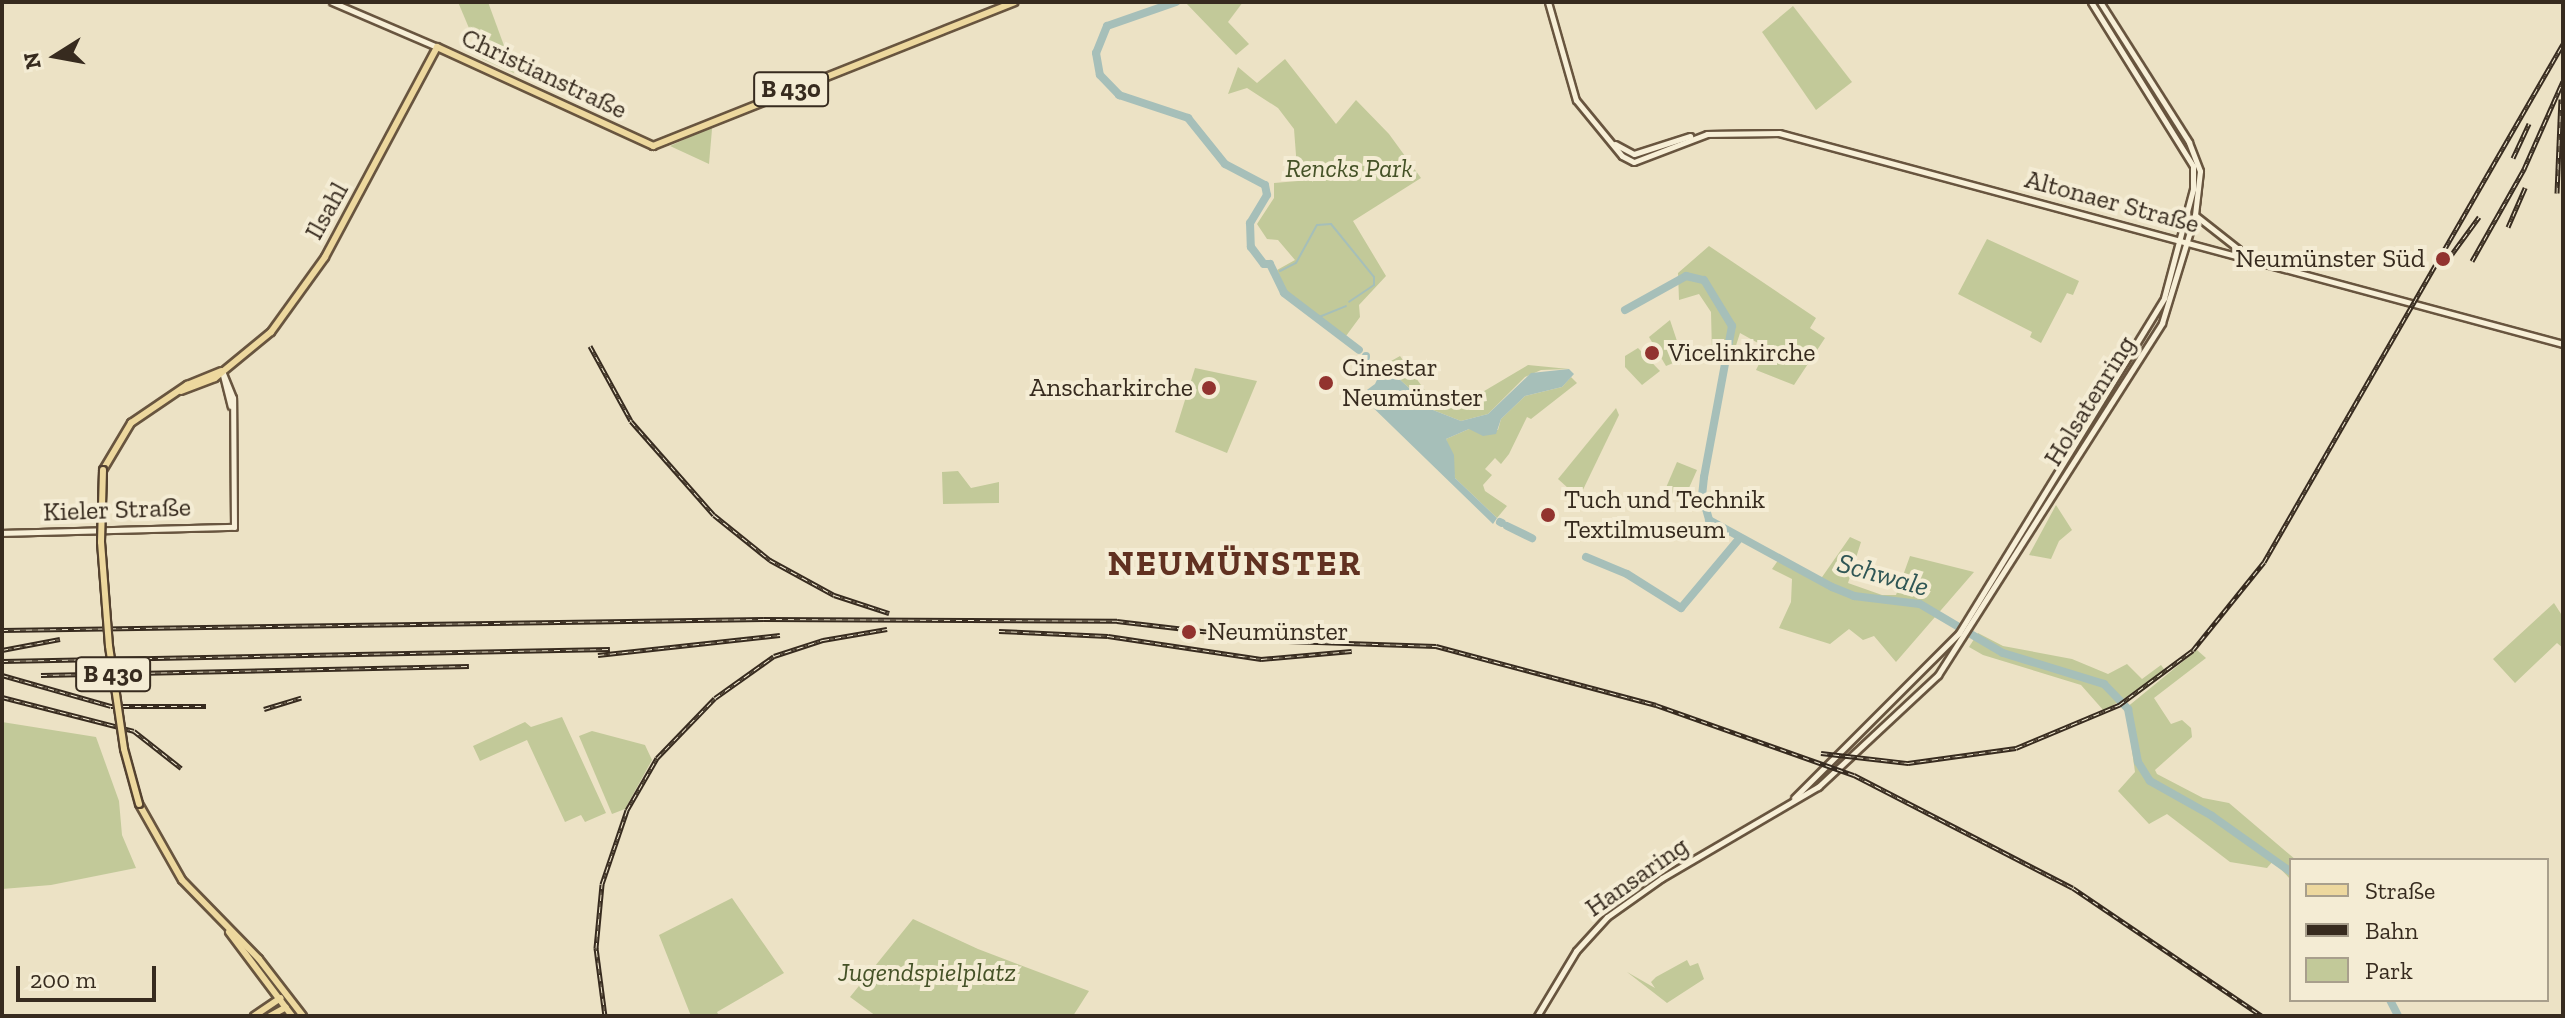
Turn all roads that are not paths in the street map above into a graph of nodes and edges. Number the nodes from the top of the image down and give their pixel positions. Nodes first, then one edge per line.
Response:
1 (332, 2) edge
2 (1014, 2) edge
3 (1548, 2) edge
4 (2091, 2) edge
5 (2100, 2) edge
6 (437, 47) junction
7 (1695, 136) junction
8 (1611, 141) junction
9 (1660, 143) junction
10 (1643, 152) junction
11 (1656, 152) junction
12 (1634, 162) junction
13 (2195, 215) junction
14 (2180, 240) junction
15 (2188, 242) junction
16 (2251, 260) junction
17 (2563, 344) edge
18 (222, 371) junction
19 (207, 382) junction
20 (224, 387) junction
21 (181, 391) junction
22 (231, 407) junction
23 (2, 533) edge
24 (1825, 769) joint
25 (1832, 776) joint
26 (1790, 801) junction
27 (227, 929) junction
28 (288, 995) junction
29 (279, 999) junction
30 (293, 1003) junction
31 (285, 1008) junction
32 (254, 1016) edge
33 (270, 1016) edge
34 (292, 1016) edge
35 (303, 1016) edge
36 (1537, 1016) edge

1 - 6 main road, Christianstraße
2 - 6 main road, Christianstraße / B 430
3 - 8 main road
4 - 14 main road, Holsatenring
5 - 13 main road, Holsatenring
6 - 18 main road, Ilsahl / B 430
7 - 9 main road, Altonaer Straße
7 - 11 main road, Altonaer Straße
7 - 14 main road, Altonaer Straße
8 - 10 main road, Altonaer Straße
8 - 12 main road
9 - 10 main road, Altonaer Straße
9 - 11 main road
10 - 12 main road, Altonaer Straße
11 - 12 main road, Altonaer Straße
13 - 15 main road, Holsatenring
13 - 16 main road
14 - 15 main road, Altonaer Straße
14 - 24 main road, Holsatenring
15 - 16 main road, Altonaer Straße
15 - 25 main road, Holsatenring
16 - 17 main road, Altonaer Straße
18 - 19 main road, B 430
18 - 20 main road
18 - 21 main road, B 430
18 - 22 main road
19 - 20 main road
19 - 21 main road, B 430
20 - 22 main road
21 - 27 main road, B 430, bridge
22 - 23 main road, Kieler Straße
24 - 26 main road, Hansaring
25 - 26 main road, Hansaring
26 - 36 main road, Hansaring
27 - 28 main road, B 430
27 - 29 main road, B 430
28 - 29 main road
28 - 30 main road, B 430
29 - 31 main road, B 430
29 - 32 main road
30 - 31 main road
30 - 35 main road, B 430
31 - 33 main road
31 - 34 main road, B 430

